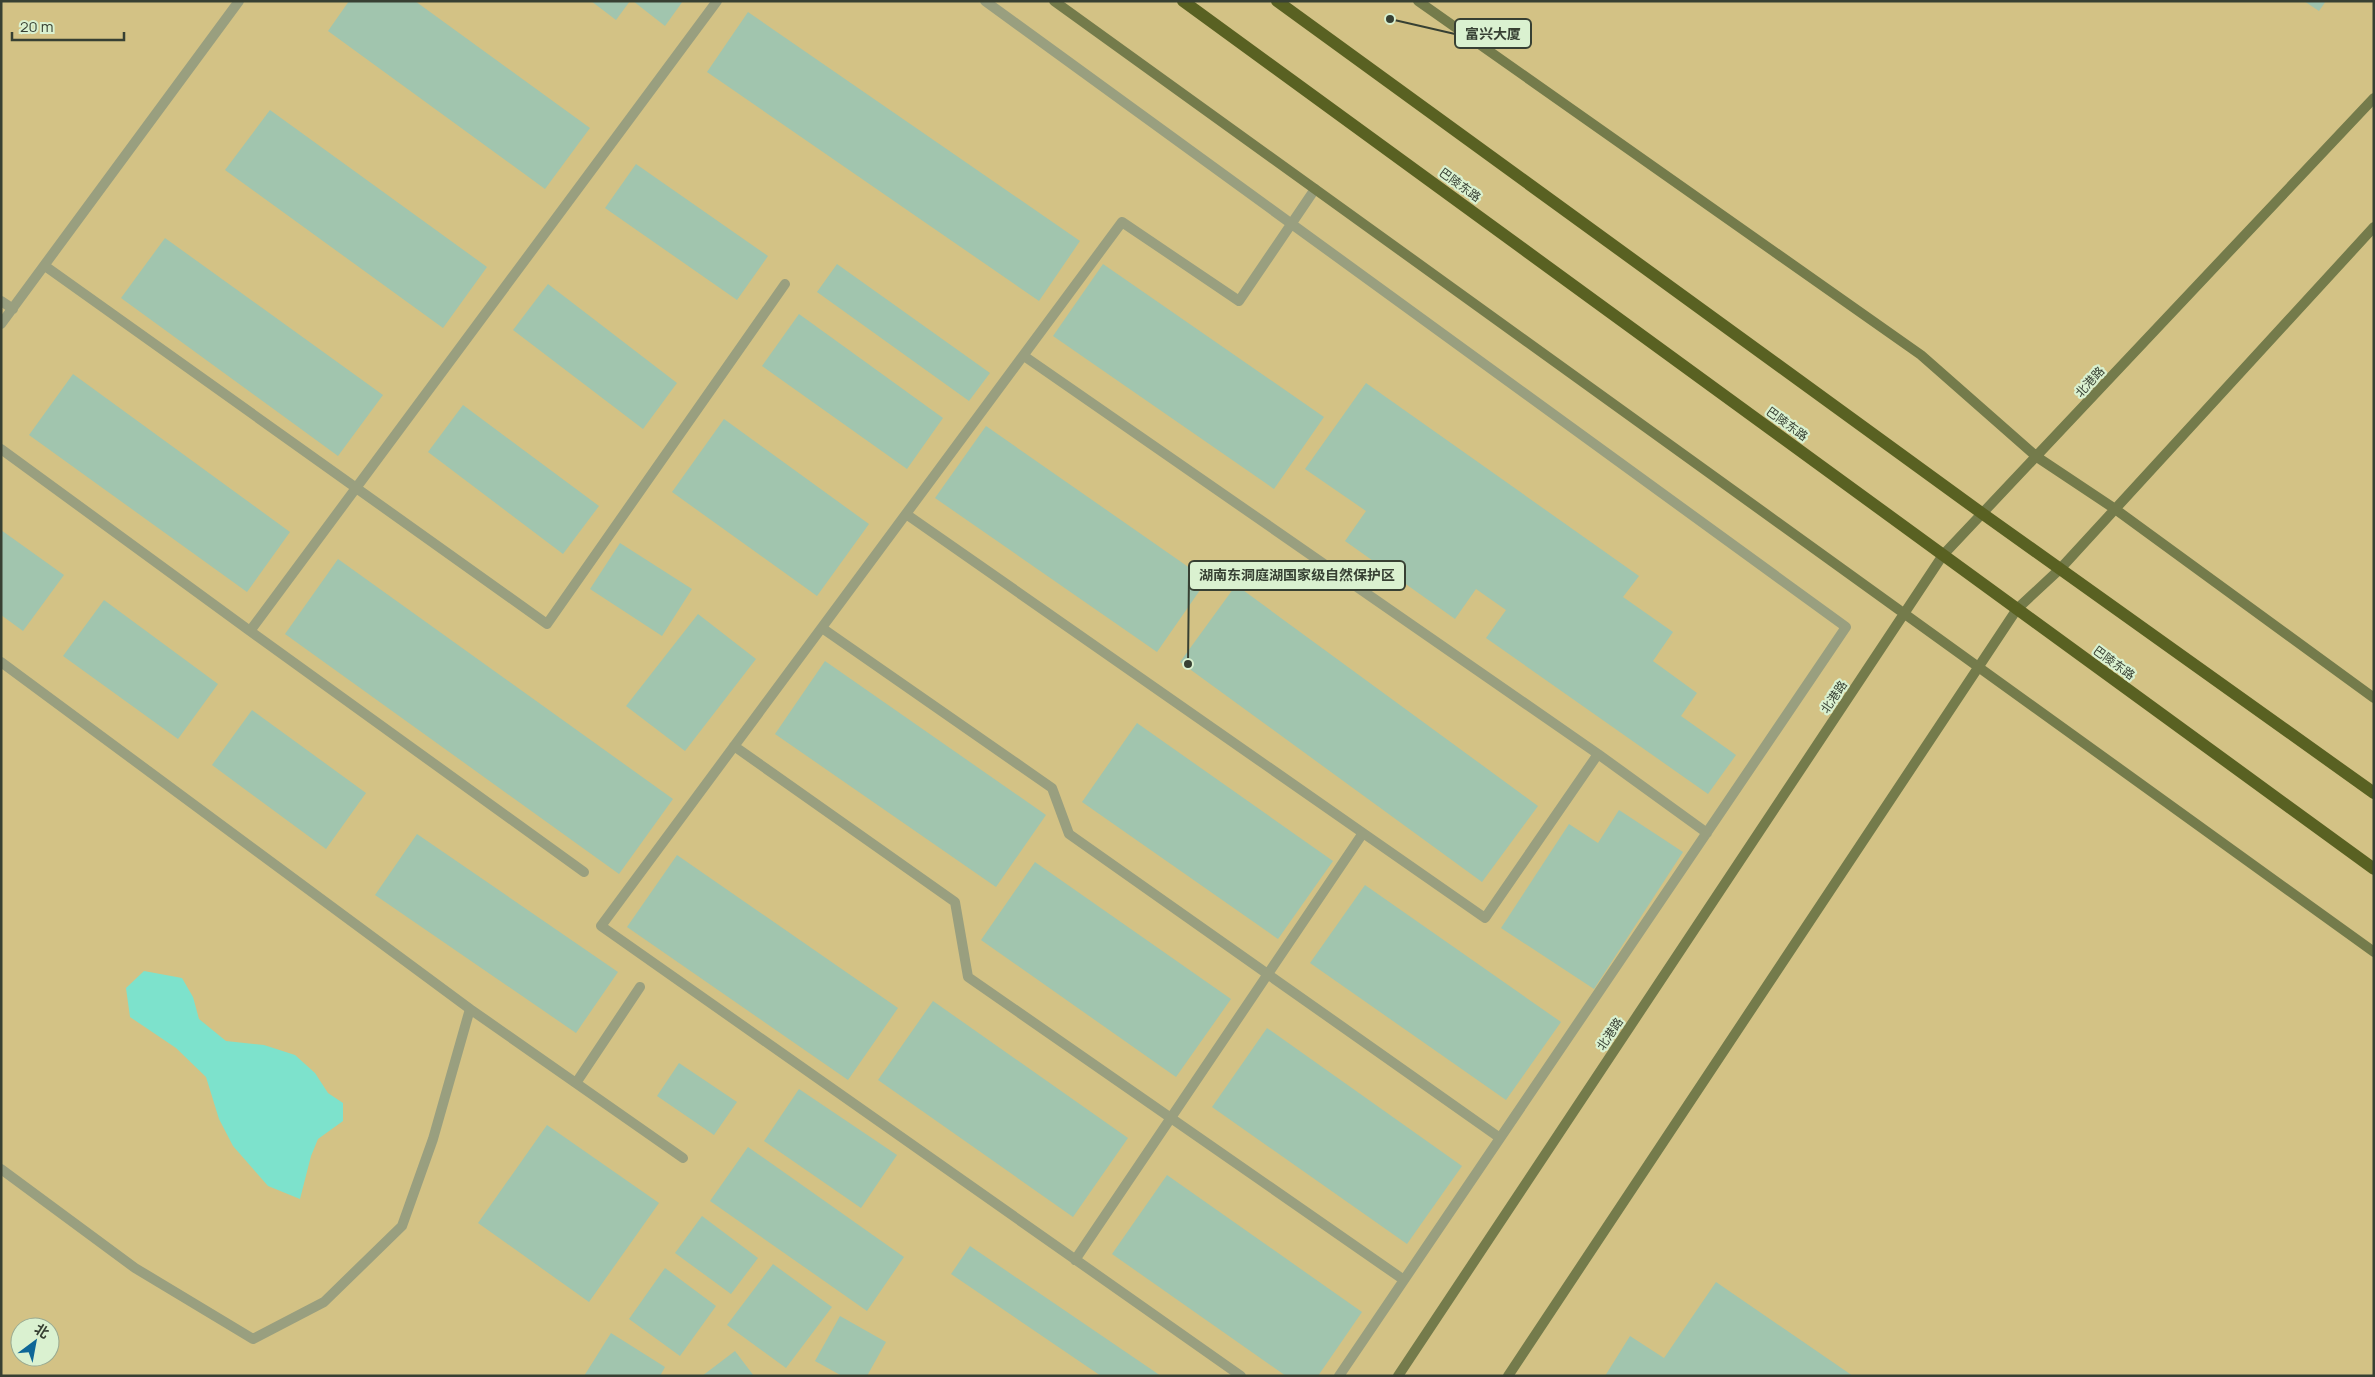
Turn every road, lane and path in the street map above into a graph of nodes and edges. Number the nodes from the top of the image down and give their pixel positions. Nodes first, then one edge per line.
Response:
1 (239, 1) edge
2 (716, 1) edge
3 (985, 1) edge
4 (1054, 1) edge
5 (1183, 1) edge
6 (1277, 1) edge
7 (1418, 1) edge
8 (2374, 98) edge
9 (1315, 189) junction
10 (2374, 228) edge
11 (45, 266) junction
12 (785, 284) dead end
13 (1, 301) edge
14 (13, 309) junction
15 (1, 324) edge
16 (1024, 356) junction
17 (1, 449) edge
18 (2037, 457) junction
19 (357, 487) junction
20 (2115, 509) junction
21 (906, 514) junction
22 (1982, 514) junction
23 (1943, 555) junction
24 (2060, 568) junction
25 (2018, 609) junction
26 (1904, 614) junction
27 (822, 628) junction
28 (250, 631) junction
29 (1, 662) edge
30 (1979, 667) junction
31 (2374, 698) edge
32 (734, 746) junction
33 (1598, 754) junction
34 (2374, 793) edge
35 (1707, 832) junction
36 (1363, 833) junction
37 (2374, 869) edge
38 (584, 872) dead end
39 (2374, 952) edge
40 (640, 987) dead end
41 (470, 1009) junction
42 (576, 1083) junction
43 (1500, 1138) junction
44 (683, 1158) dead end
45 (1, 1169) edge
46 (1076, 1260) junction
47 (1404, 1280) junction
48 (1241, 1376) edge
49 (1339, 1376) edge
50 (1398, 1376) edge
51 (1508, 1376) edge

1 - 11 street
2 - 19 street
3 - 35 street
4 - 9 main road
5 - 23 main road, 巴陵东路
6 - 22 main road
7 - 18 main road
8 - 18 main road, 北港路
9 - 16 street
9 - 26 main road
10 - 20 main road
11 - 14 street
11 - 19 street
12 - 19 street
13 - 14 street
14 - 15 street
16 - 21 street
16 - 33 street
17 - 28 street
18 - 20 main road
18 - 22 main road, 北港路
19 - 28 street
20 - 24 main road
20 - 31 main road
21 - 27 street
21 - 36 street
22 - 23 main road, 北港路
22 - 24 main road
23 - 25 main road, 巴陵东路
23 - 26 main road, 北港路
24 - 25 main road
24 - 34 main road
25 - 30 main road
25 - 37 main road, 巴陵东路
26 - 30 main road
26 - 50 main road, 北港路
27 - 32 street
27 - 43 street
28 - 38 street
29 - 41 street
30 - 39 main road
30 - 51 main road
32 - 46 street
32 - 47 street
33 - 35 street
33 - 36 street
35 - 43 street
36 - 46 street
40 - 42 street
41 - 42 street
41 - 45 street
42 - 44 street
43 - 47 street
46 - 48 street
47 - 49 street

